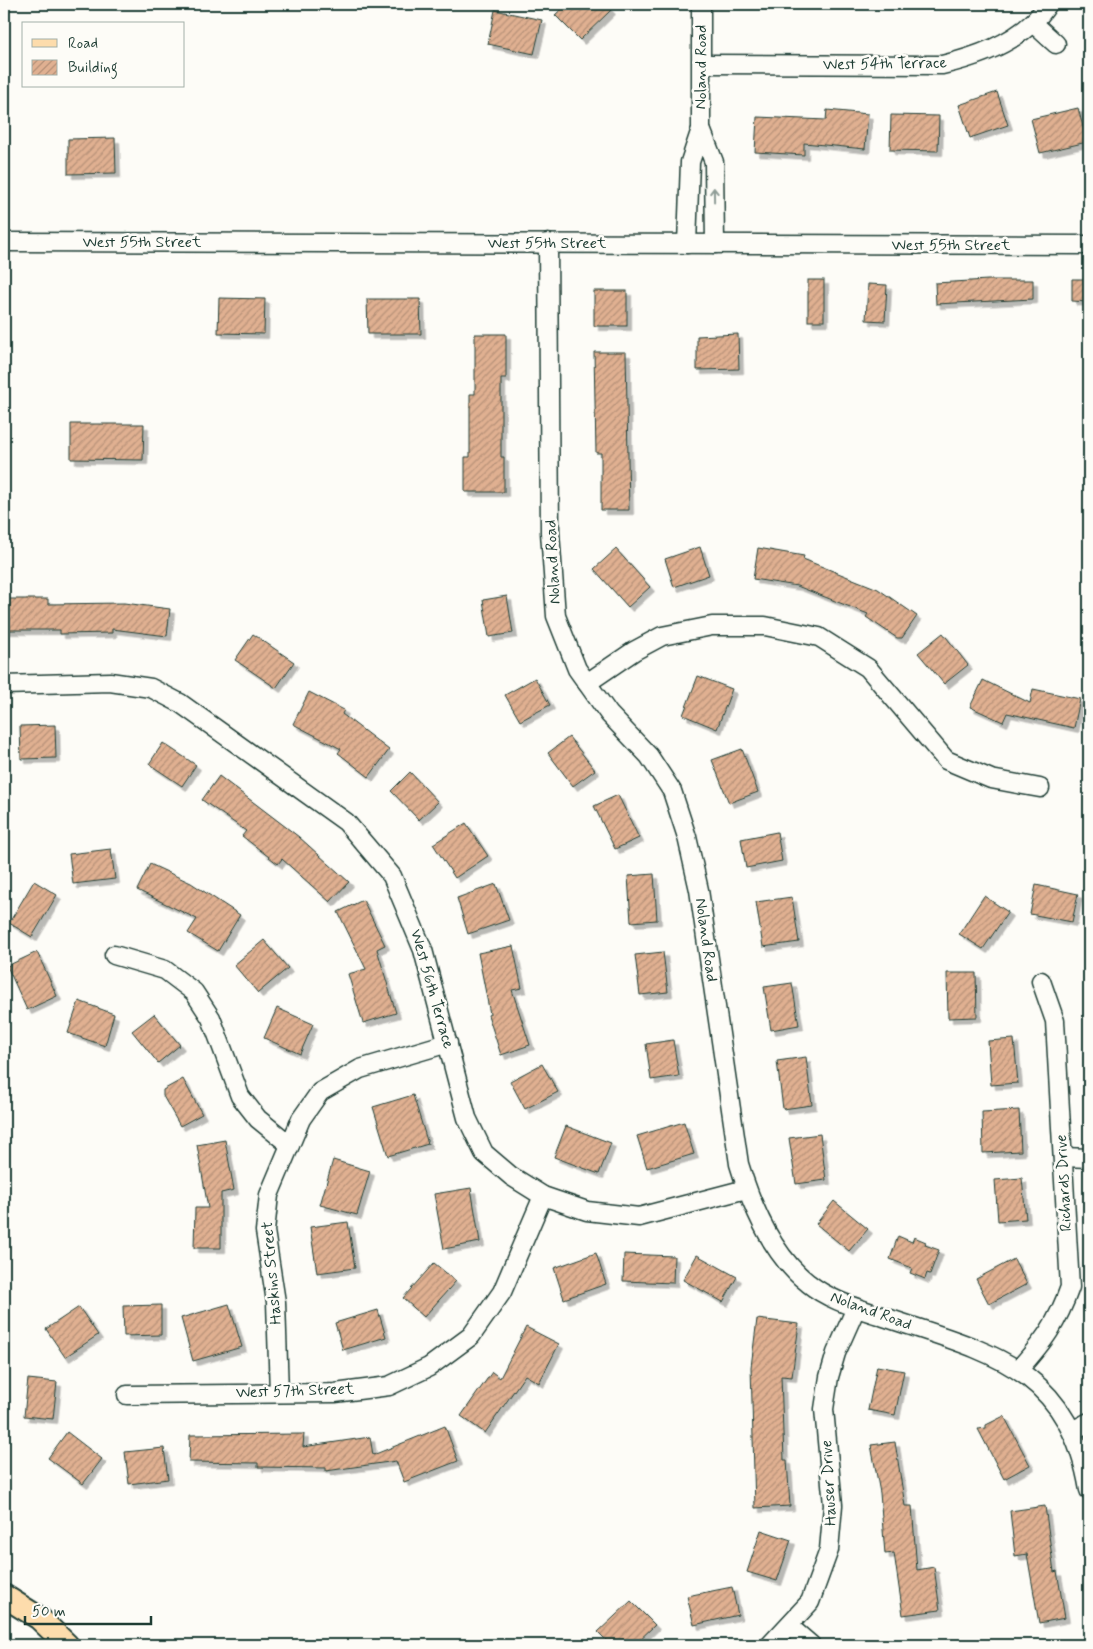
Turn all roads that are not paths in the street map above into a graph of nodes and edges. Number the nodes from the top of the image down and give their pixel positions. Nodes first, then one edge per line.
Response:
1 (701, 4) edge
2 (1048, 4) edge
3 (1033, 23) junction
4 (1056, 44) dead end
5 (702, 64) junction
6 (701, 129) junction
7 (4, 242) edge
8 (548, 244) junction
9 (687, 244) junction
10 (715, 244) junction
11 (1089, 245) edge
12 (587, 682) junction
13 (4, 685) edge
14 (1040, 788) dead end
15 (114, 955) dead end
16 (1041, 982) dead end
17 (448, 1043) junction
18 (290, 1145) junction
19 (1063, 1157) junction
20 (1089, 1158) edge
21 (746, 1190) junction
22 (543, 1196) junction
23 (856, 1308) junction
24 (1018, 1370) junction
25 (278, 1393) junction
26 (127, 1395) dead end
27 (1089, 1422) edge
28 (1072, 1431) junction
29 (1089, 1490) edge
30 (4, 1596) edge
31 (790, 1627) junction
32 (67, 1645) edge
33 (770, 1645) edge
34 (811, 1645) edge

1 - 5 street, Noland Road
2 - 3 street, West 54th Terrace
3 - 4 street
3 - 5 street, West 54th Terrace
5 - 6 street, Noland Road
6 - 9 street, Noland Road
10 -> 6 street, Noland Road
7 - 8 street, West 55th Street
8 - 9 street, West 55th Street
8 - 12 street, Noland Road
9 - 10 street, West 55th Street
10 - 11 street, West 55th Street
12 - 14 street
12 - 21 street, Noland Road
13 - 17 street, West 56th Terrace
15 - 18 street
16 - 19 street, Richards Drive
17 - 18 street, Haskins Street
17 - 22 street, West 56th Terrace
18 - 25 street, Haskins Street
19 - 20 street
19 - 24 street, Richards Drive
21 - 22 street, West 56th Terrace
21 - 23 street, Noland Road
22 - 25 street, West 57th Street
23 - 24 street, Noland Road
23 - 31 street, Hauser Drive
24 - 28 street, Noland Road
25 - 26 street, West 57th Street
27 - 28 street
28 - 29 street, Noland Road
30 - 32 main road
31 - 33 street, Hauser Drive
31 - 34 street

